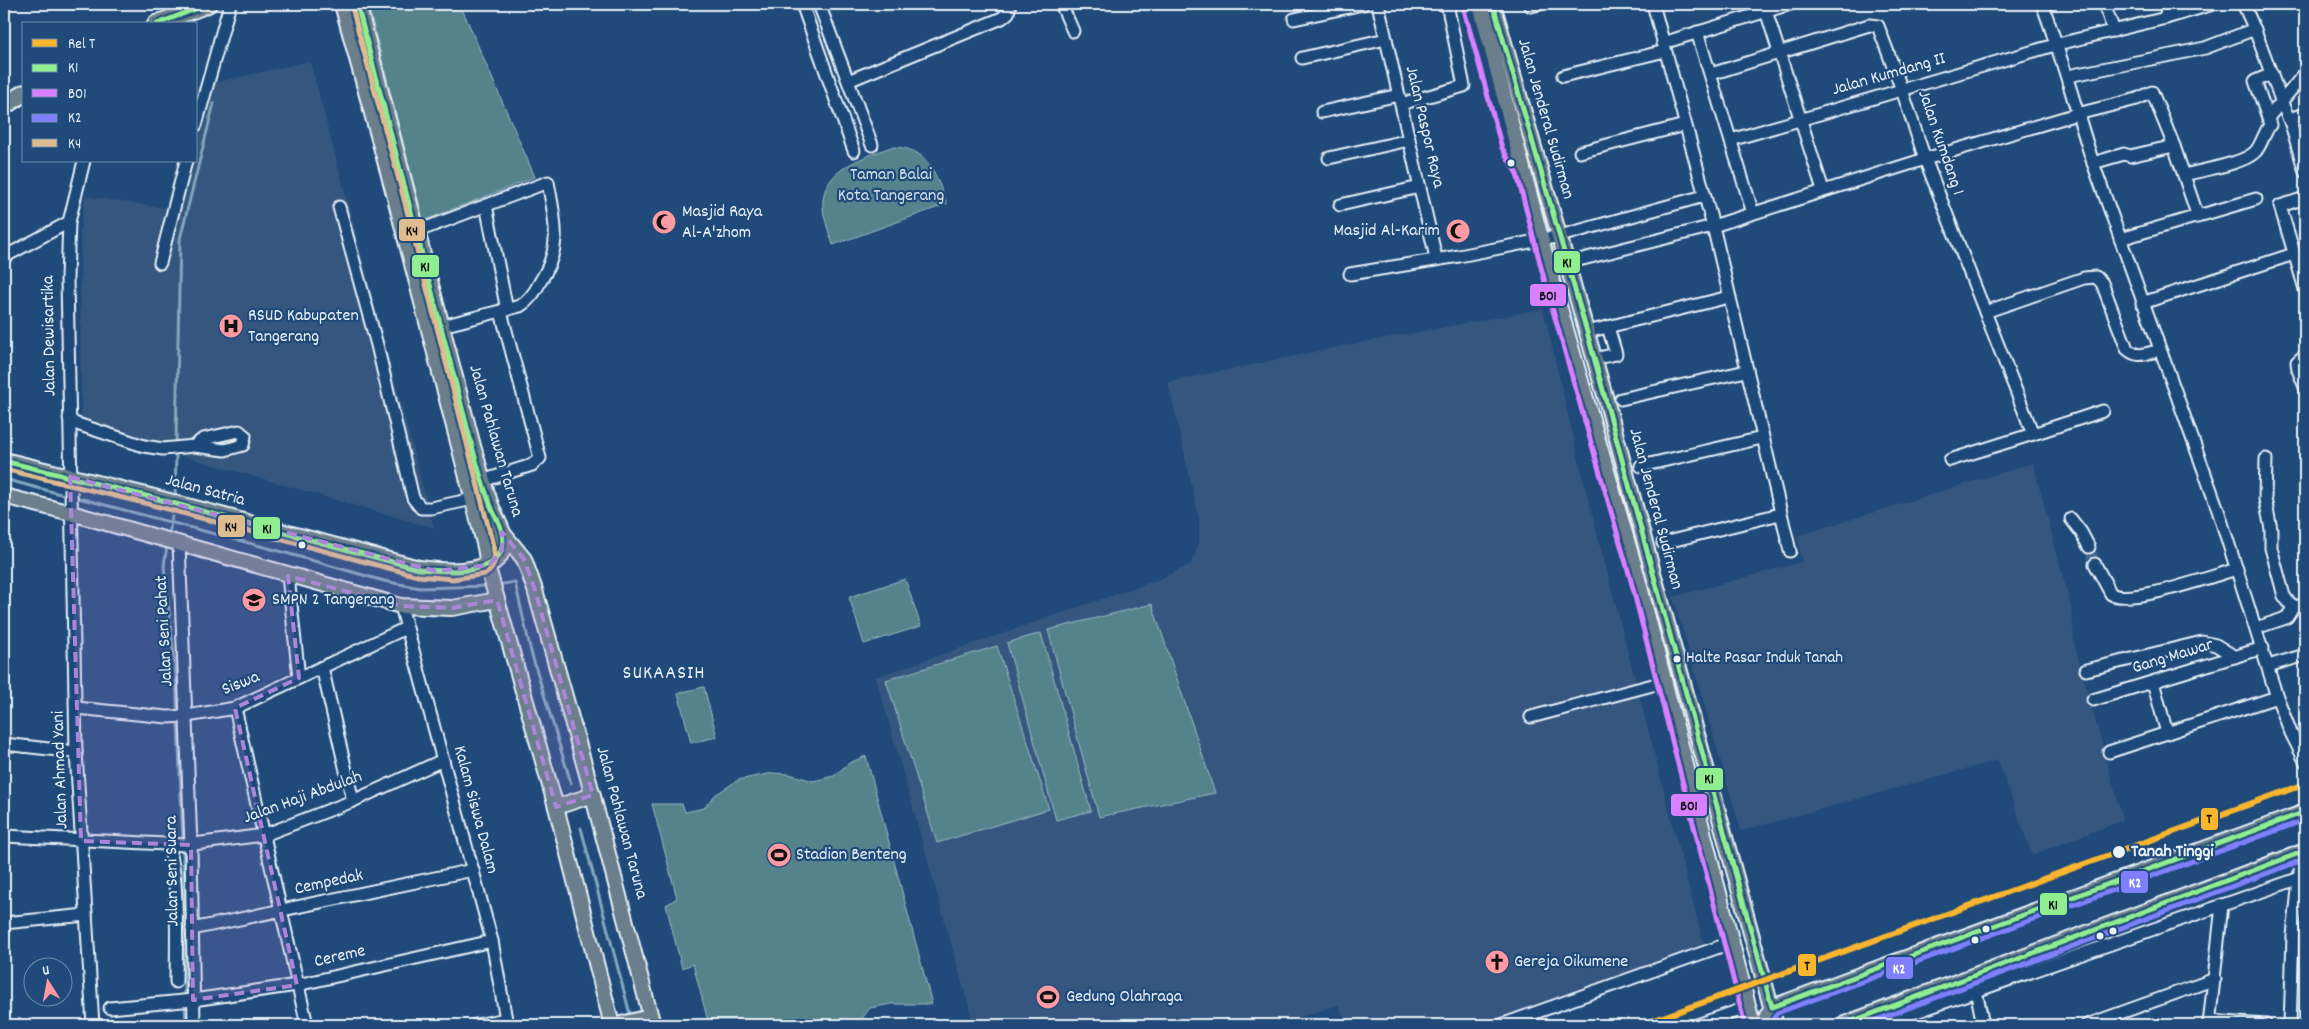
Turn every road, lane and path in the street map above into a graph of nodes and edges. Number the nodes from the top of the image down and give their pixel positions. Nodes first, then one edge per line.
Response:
1 (208, 4) edge
2 (230, 4) edge
3 (343, 4) edge
4 (357, 4) edge
5 (802, 4) edge
6 (820, 4) edge
7 (1010, 4) edge
8 (1061, 4) edge
9 (1363, 4) edge
10 (1378, 4) edge
11 (1447, 4) edge
12 (1470, 4) edge
13 (1480, 4) edge
14 (1493, 4) edge
15 (1653, 4) edge
16 (1790, 4) edge
17 (2042, 4) edge
18 (2104, 4) edge
19 (2166, 4) edge
20 (2213, 4) edge
21 (2243, 4) edge
22 (1766, 11) junction
23 (2166, 18) junction
24 (1294, 19) dead end
25 (161, 22) edge
26 (2256, 28) junction
27 (1073, 31) dead end
28 (2114, 31) junction
29 (1697, 32) junction
30 (1386, 39) junction
31 (2058, 44) junction
32 (1664, 47) junction
33 (1780, 52) junction
34 (1302, 58) dead end
35 (2305, 73) edge
36 (1711, 74) junction
37 (2272, 74) junction
38 (1563, 76) dead end
39 (2068, 76) junction
40 (848, 81) junction
41 (1902, 90) junction
42 (22, 94) edge
43 (1400, 99) junction
44 (2281, 103) junction
45 (4, 106) edge
46 (1322, 112) dead end
47 (2077, 114) junction
48 (2305, 114) edge
49 (198, 118) edge
50 (1800, 118) junction
51 (2268, 118) junction
52 (2291, 124) junction
53 (1685, 125) junction
54 (1409, 140) junction
55 (1731, 140) junction
56 (872, 145) dead end
57 (2174, 146) junction
58 (854, 151) dead end
59 (1580, 152) dead end
60 (1329, 158) dead end
61 (1925, 159) junction
62 (84, 162) edge
63 (186, 162) edge
64 (2093, 163) junction
65 (1524, 171) junction
66 (2305, 172) edge
67 (2184, 175) junction
68 (1420, 187) junction
69 (1823, 190) junction
70 (1704, 196) junction
71 (2305, 198) edge
72 (2256, 199) dead end
73 (486, 205) junction
74 (1340, 206) dead end
75 (339, 207) dead end
76 (1753, 213) junction
77 (2198, 217) junction
78 (69, 222) junction
79 (1713, 226) junction
80 (418, 231) junction
81 (1560, 236) junction
82 (2120, 239) junction
83 (1541, 240) junction
84 (2294, 254) junction
85 (4, 257) edge
86 (1436, 258) junction
87 (160, 263) dead end
88 (1567, 263) junction
89 (1350, 274) dead end
90 (2305, 289) edge
91 (1729, 297) junction
92 (2142, 304) junction
93 (504, 311) junction
94 (1985, 312) junction
95 (442, 326) junction
96 (1608, 327) junction
97 (1587, 332) junction
98 (2153, 352) dead end
99 (2305, 355) edge
100 (1594, 359) junction
101 (1746, 371) junction
102 (2305, 387) edge
103 (1621, 399) dead end
104 (2103, 411) dead end
105 (69, 418) junction
106 (2033, 434) junction
107 (1762, 438) junction
108 (194, 446) dead end
109 (2266, 459) dead end
110 (1950, 460) dead end
111 (4, 461) edge
112 (1642, 466) dead end
113 (70, 480) junction
114 (482, 481) junction
115 (4, 496) edge
116 (473, 499) junction
117 (71, 511) junction
118 (1780, 514) junction
119 (2071, 520) dead end
120 (502, 532) junction
121 (1663, 543) dead end
122 (178, 544) junction
123 (2089, 548) tunnel mouth
124 (1790, 551) dead end
125 (2095, 564) tunnel mouth
126 (2237, 569) junction
127 (487, 571) junction
128 (288, 576) junction
129 (496, 597) junction
130 (2305, 604) edge
131 (401, 606) junction
132 (2293, 608) junction
133 (406, 628) junction
134 (2256, 628) junction
135 (2263, 648) junction
136 (2305, 655) edge
137 (2235, 656) junction
138 (2268, 666) junction
139 (322, 667) junction
140 (2086, 670) dead end
141 (299, 678) junction
142 (1664, 682) junction
143 (2153, 682) junction
144 (2277, 697) junction
145 (2093, 700) dead end
146 (76, 708) junction
147 (235, 708) junction
148 (185, 716) junction
149 (1531, 717) dead end
150 (2167, 733) junction
151 (4, 744) edge
152 (76, 752) junction
153 (2109, 752) dead end
154 (443, 760) junction
155 (2305, 761) edge
156 (593, 795) junction
157 (353, 800) junction
158 (556, 807) junction
159 (2305, 812) edge
160 (264, 835) junction
161 (4, 836) edge
162 (81, 841) junction
163 (168, 845) junction
164 (189, 845) junction
165 (2304, 851) edge
166 (473, 870) junction
167 (2300, 878) junction
168 (2222, 906) junction
169 (281, 911) junction
170 (86, 916) junction
171 (4, 923) edge
172 (192, 929) junction
173 (492, 941) junction
174 (1733, 942) junction
175 (2215, 979) junction
176 (176, 982) dead end
177 (297, 985) junction
178 (1976, 990) junction
179 (188, 1001) junction
180 (1772, 1006) junction
181 (1749, 1007) junction
182 (110, 1008) dead end
183 (648, 1020) edge
184 (506, 1022) edge
185 (2209, 1023) edge
186 (93, 1025) edge
187 (194, 1025) edge
188 (307, 1025) edge
189 (476, 1025) edge
190 (616, 1025) edge
191 (1501, 1025) edge
192 (1698, 1025) edge
193 (1753, 1025) edge
194 (1762, 1025) edge
195 (1776, 1025) edge
196 (1842, 1025) edge
197 (1879, 1025) edge
198 (1983, 1025) edge
199 (2087, 1025) edge
200 (2266, 1025) edge
201 (2290, 1025) edge

1 - 25 highway
2 - 49 street
3 - 116 highway, Jalan Pahlawan Taruna
4 - 80 highway, Jalan Pahlawan Taruna
5 - 58 street
6 - 40 street
7 - 40 street
8 - 27 street
9 - 24 street
10 - 30 street, Jalan Paspor Raya
11 - 43 street
12 - 65 street, Jalan Jenderal Sudirman
13 - 65 main road, Jalan Jenderal Sudirman
14 - 81 main road, Jalan Jenderal Sudirman
15 - 32 street
16 - 22 street
17 - 31 street
18 - 28 street
19 - 23 street
20 - 23 street, Jalan Kumdang II
21 - 26 street
22 - 29 street
22 - 33 street
23 - 28 street, Jalan Kumdang II
26 - 37 street
26 - 39 street
28 - 31 street, Jalan Kumdang II
29 - 32 street
29 - 36 street
30 - 34 street
30 - 43 street, Jalan Paspor Raya
31 - 39 street
31 - 41 street, Jalan Kumdang II
32 - 38 street
32 - 53 street
33 - 36 street, Jalan Kumdang 1
33 - 41 street, Jalan Kumdang 1
33 - 50 street
35 - 44 street
36 - 55 street
37 - 44 street
37 - 51 street
39 - 47 street
40 - 56 street
41 - 50 street, Jalan Kumdang II
41 - 61 street, Jalan Kumdang 1
42 - 45 highway
43 - 46 street
43 - 54 street, Jalan Paspor Raya
44 - 51 street
44 - 52 street
47 - 57 street
47 - 61 street
47 - 64 street
48 - 52 street
50 - 55 street, Jalan Kumdang II
50 - 69 street
51 - 67 street
52 - 66 street
53 - 59 street
53 - 70 street
54 - 60 street
54 - 68 street, Jalan Paspor Raya
55 - 76 street
57 - 64 street
57 - 67 street
61 - 69 street
61 - 94 street, Jalan Kumdang 1
62 - 78 street, Jalan Dewisartika
63 - 87 street
64 - 82 street
65 - 83 main road, Jalan Jenderal Sudirman
67 - 77 street
68 - 74 street
68 - 86 street, Jalan Paspor Raya
69 - 76 street
70 - 79 street
70 - 81 street
71 - 84 street
72 - 77 street
73 - 80 street
73 - 93 street
73 - 93 street
75 - 116 street
76 - 79 street
77 - 82 street
78 - 85 street
78 - 105 street, Jalan Dewisartika
79 - 88 street
79 - 91 street
80 - 95 highway, Jalan Pahlawan Taruna
81 - 83 street
81 - 88 main road, Jalan Jenderal Sudirman
82 - 92 street
83 - 86 street
83 - 142 main road, Jalan Jenderal Sudirman
84 - 90 street
84 - 92 street
86 - 89 street
88 - 97 main road, Jalan Jenderal Sudirman
91 - 96 street
91 - 101 street
92 - 126 street
93 - 95 street
93 - 114 street
94 - 98 street
94 - 106 street, Jalan Kumdang 1
95 - 114 highway, Jalan Pahlawan Taruna
96 - 97 street
96 - 100 street
97 - 100 main road, Jalan Jenderal Sudirman
99 - 102 street
100 - 180 main road, Jalan Jenderal Sudirman
101 - 103 street
101 - 107 street
104 - 106 street
105 - 108 street
105 - 113 street, Jalan Dewisartika
106 - 110 street
107 - 112 street
107 - 118 street
109 - 132 street
111 - 113 highway, Jalan Satria
113 - 117 street, Jalan Dewisartika
113 - 127 highway, Jalan Satria
114 - 120 highway, Jalan Pahlawan Taruna
115 - 117 main road
116 - 127 highway, Jalan Pahlawan Taruna
117 - 122 main road
117 - 146 street, Jalan Ahmad Yani
118 - 121 street
118 - 124 street
119 - 123 street
120 - 127 highway
120 - 156 main road, Jalan Pahlawan Taruna
122 - 128 main road
122 - 148 street, Jalan Seni Pahat
125 - 126 street
126 - 134 street
127 - 129 main road
128 - 131 main road
128 - 141 street
129 - 131 main road
129 - 158 main road
130 - 132 street
131 - 133 street, Kalam Siswa Dalam
132 - 134 street
133 - 139 street, Siswa
133 - 154 street, Kalam Siswa Dalam
134 - 135 street
135 - 137 street, Gang Mawar
135 - 138 street
136 - 138 street
137 - 140 street
137 - 143 street, Gang Mawar
138 - 144 street
139 - 141 street, Siswa
139 - 157 street
141 - 147 street, Siswa
142 - 149 street
142 - 174 main road, Jalan Jenderal Sudirman
143 - 145 street, Gang Mawar
143 - 150 street
144 - 150 street
144 - 155 street
146 - 148 street, Siswa
146 - 152 street, Jalan Ahmad Yani
147 - 148 street, Siswa
147 - 160 street
148 - 164 street, Jalan Seni Suara
150 - 153 street
151 - 152 street
152 - 162 street, Jalan Ahmad Yani
154 - 157 street, Jalan Haji Abdulah
154 - 166 street, Kalam Siswa Dalam
156 - 158 main road
156 - 183 main road, Jalan Pahlawan Taruna
157 - 160 street, Jalan Haji Abdulah
158 - 190 main road
159 - 180 main road
160 - 164 street, Jalan Haji Abdulah
160 - 169 street
161 - 162 street, Jalan Haji Abdulah
162 - 163 street, Jalan Haji Abdulah
162 - 170 street, Jalan Ahmad Yani
163 - 164 street, Jalan Haji Abdulah
163 - 176 street
164 - 172 street, Jalan Seni Suara
165 - 167 street
165 - 196 main road
166 - 169 street, Cempedak
166 - 173 street, Kalam Siswa Dalam
167 - 168 street
167 - 201 street
168 - 175 street
168 - 178 street
169 - 172 street, Cempedak
169 - 177 street
170 - 171 street
170 - 186 street, Jalan Ahmad Yani
172 - 179 street, Jalan Seni Suara
173 - 177 street, Cereme
173 - 184 street, Kalam Siswa Dalam
174 - 181 main road, Jalan Jenderal Sudirman
174 - 191 street
175 - 185 street
175 - 199 street
177 - 179 street, Cereme
177 - 188 street
178 - 197 street
178 - 198 street
179 - 182 street, Cereme
179 - 187 street, Jalan Seni Suara
180 - 194 main road
180 - 195 main road, Jalan Jenderal Sudirman
181 - 192 street
181 - 193 main road, Jalan Jenderal Sudirman
183 - 190 main road
184 - 189 street
185 - 200 street

